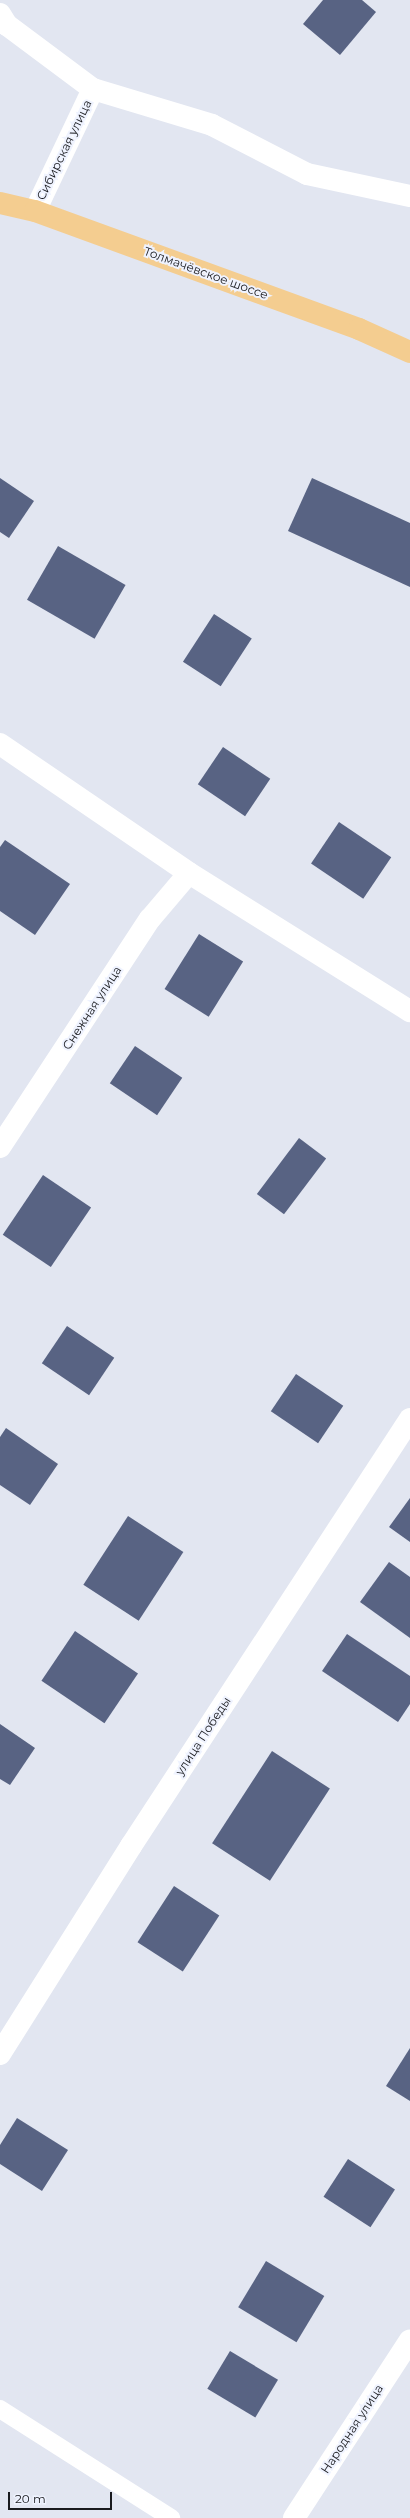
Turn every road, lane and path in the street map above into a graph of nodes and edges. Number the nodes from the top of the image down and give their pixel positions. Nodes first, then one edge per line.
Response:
1 (0, 14) edge
2 (93, 89) junction
3 (410, 196) edge
4 (0, 203) edge
5 (35, 211) junction
6 (410, 352) edge
7 (0, 744) edge
8 (189, 872) junction
9 (410, 1012) edge
10 (0, 1147) edge
11 (410, 1419) edge
12 (0, 2054) edge
13 (410, 2340) edge
14 (0, 2409) edge
15 (171, 2518) edge
16 (294, 2518) edge

1 - 2 street, Сибирская улица
2 - 3 street
2 - 5 street, Сибирская улица
4 - 5 main road, Толмачёвское шоссе
5 - 6 main road, Толмачёвское шоссе
7 - 8 street
8 - 9 street
8 - 10 street, Снежная улица
11 - 12 street, улица Победы
13 - 16 street, Народная улица
14 - 15 lane

